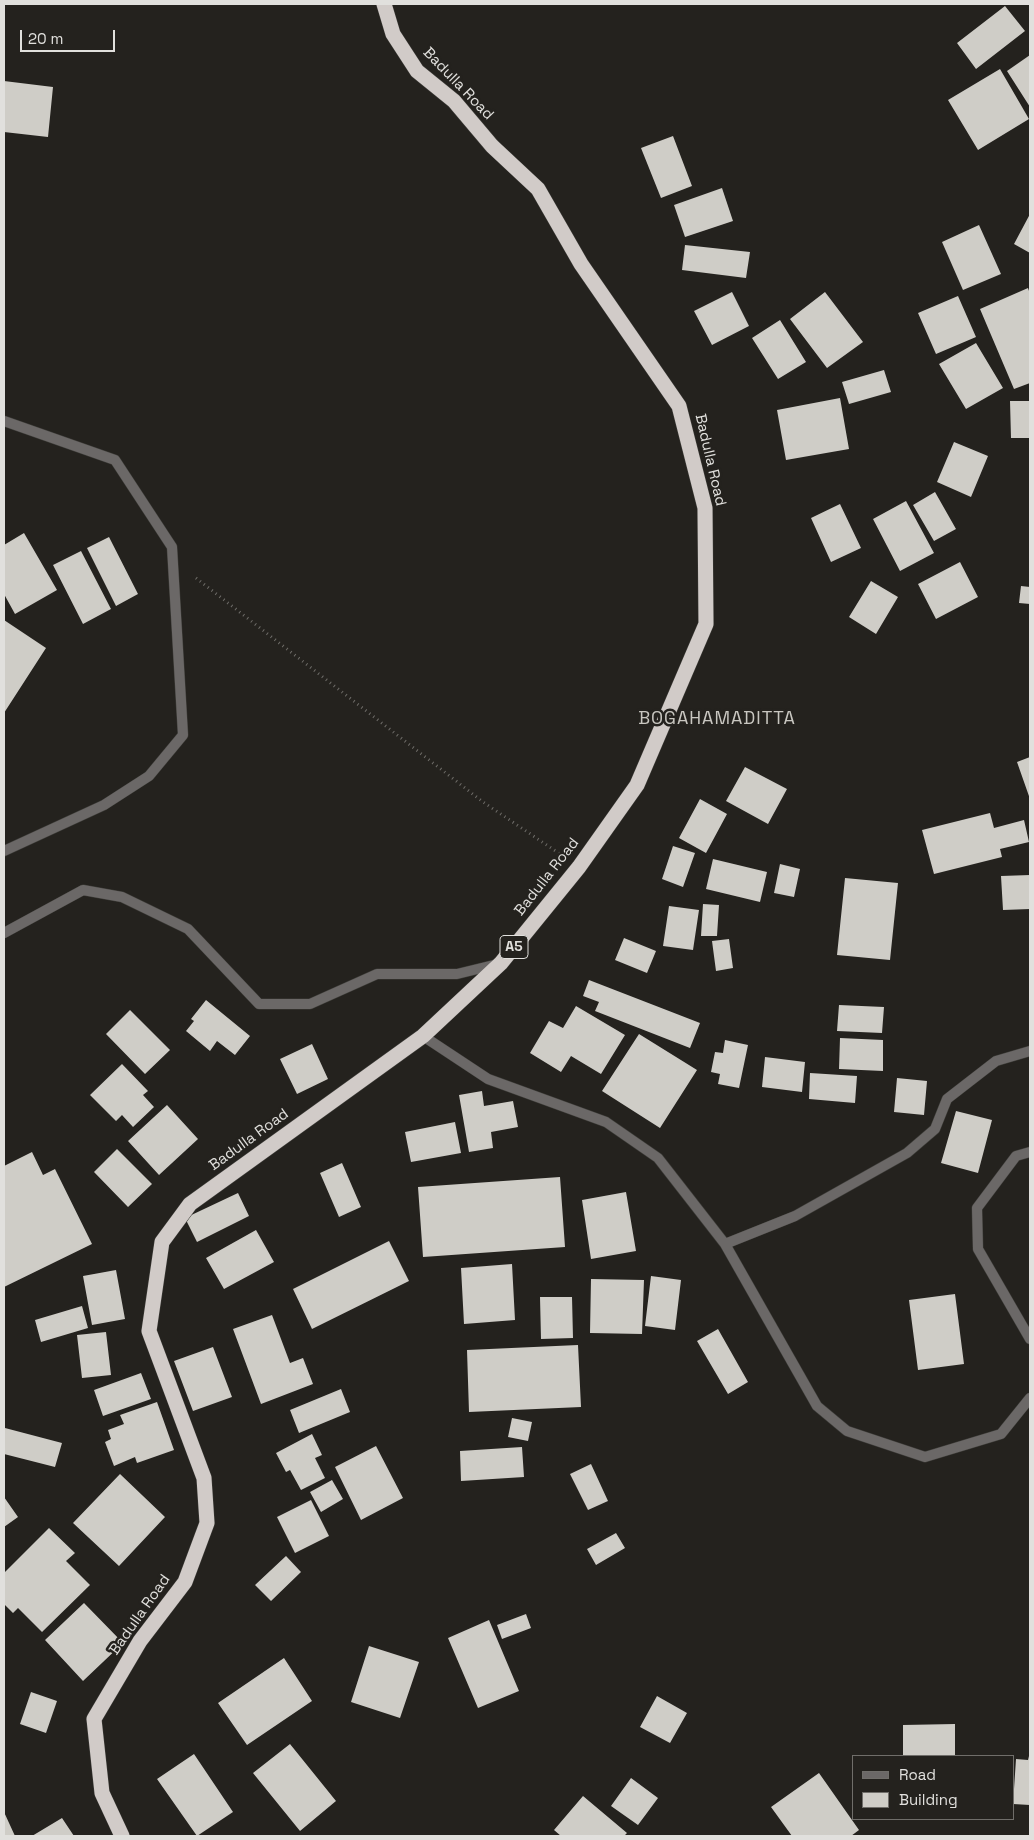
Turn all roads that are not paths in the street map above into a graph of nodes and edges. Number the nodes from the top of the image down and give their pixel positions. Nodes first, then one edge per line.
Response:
1 (384, 4) edge
2 (4, 421) edge
3 (4, 850) edge
4 (4, 934) edge
5 (501, 963) junction
6 (423, 1036) junction
7 (1030, 1051) edge
8 (1030, 1152) edge
9 (725, 1244) junction
10 (1030, 1339) edge
11 (1030, 1398) edge
12 (122, 1836) edge

1 - 5 highway, Badulla Road / A5
2 - 3 street
4 - 5 street
5 - 6 highway, Badulla Road / A5
6 - 9 street
6 - 12 highway, Badulla Road / A5
7 - 9 street
8 - 10 street
9 - 11 street

